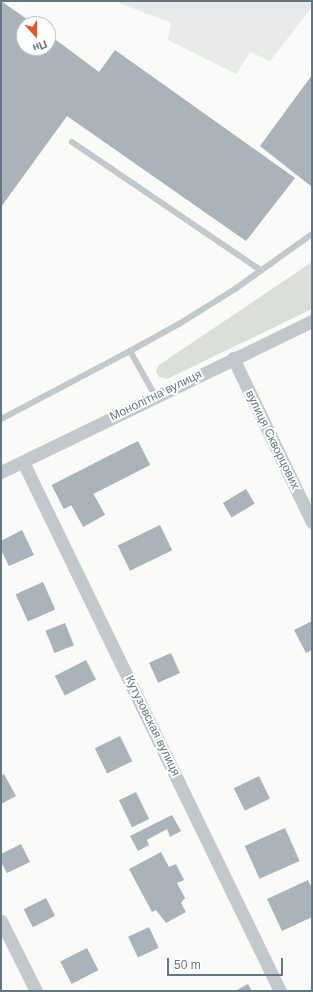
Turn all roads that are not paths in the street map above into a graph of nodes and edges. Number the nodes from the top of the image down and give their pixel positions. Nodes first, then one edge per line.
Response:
1 (72, 142) dead end
2 (312, 234) edge
3 (260, 270) junction
4 (312, 321) edge
5 (130, 350) junction
6 (233, 358) junction
7 (156, 398) junction
8 (1, 418) edge
9 (23, 462) junction
10 (1, 472) edge
11 (312, 522) edge
12 (1, 921) edge
13 (36, 991) edge
14 (280, 991) edge

1 - 3 lane
2 - 3 lane
3 - 5 lane
4 - 6 street, Монолітна вулиця
5 - 7 lane
5 - 8 lane
6 - 7 street, Монолітна вулиця
6 - 11 street, вулиця Скворцових
7 - 9 street, Монолітна вулиця
9 - 10 street, Монолітна вулиця
9 - 14 street, Кутузовская вулиця
12 - 13 street

